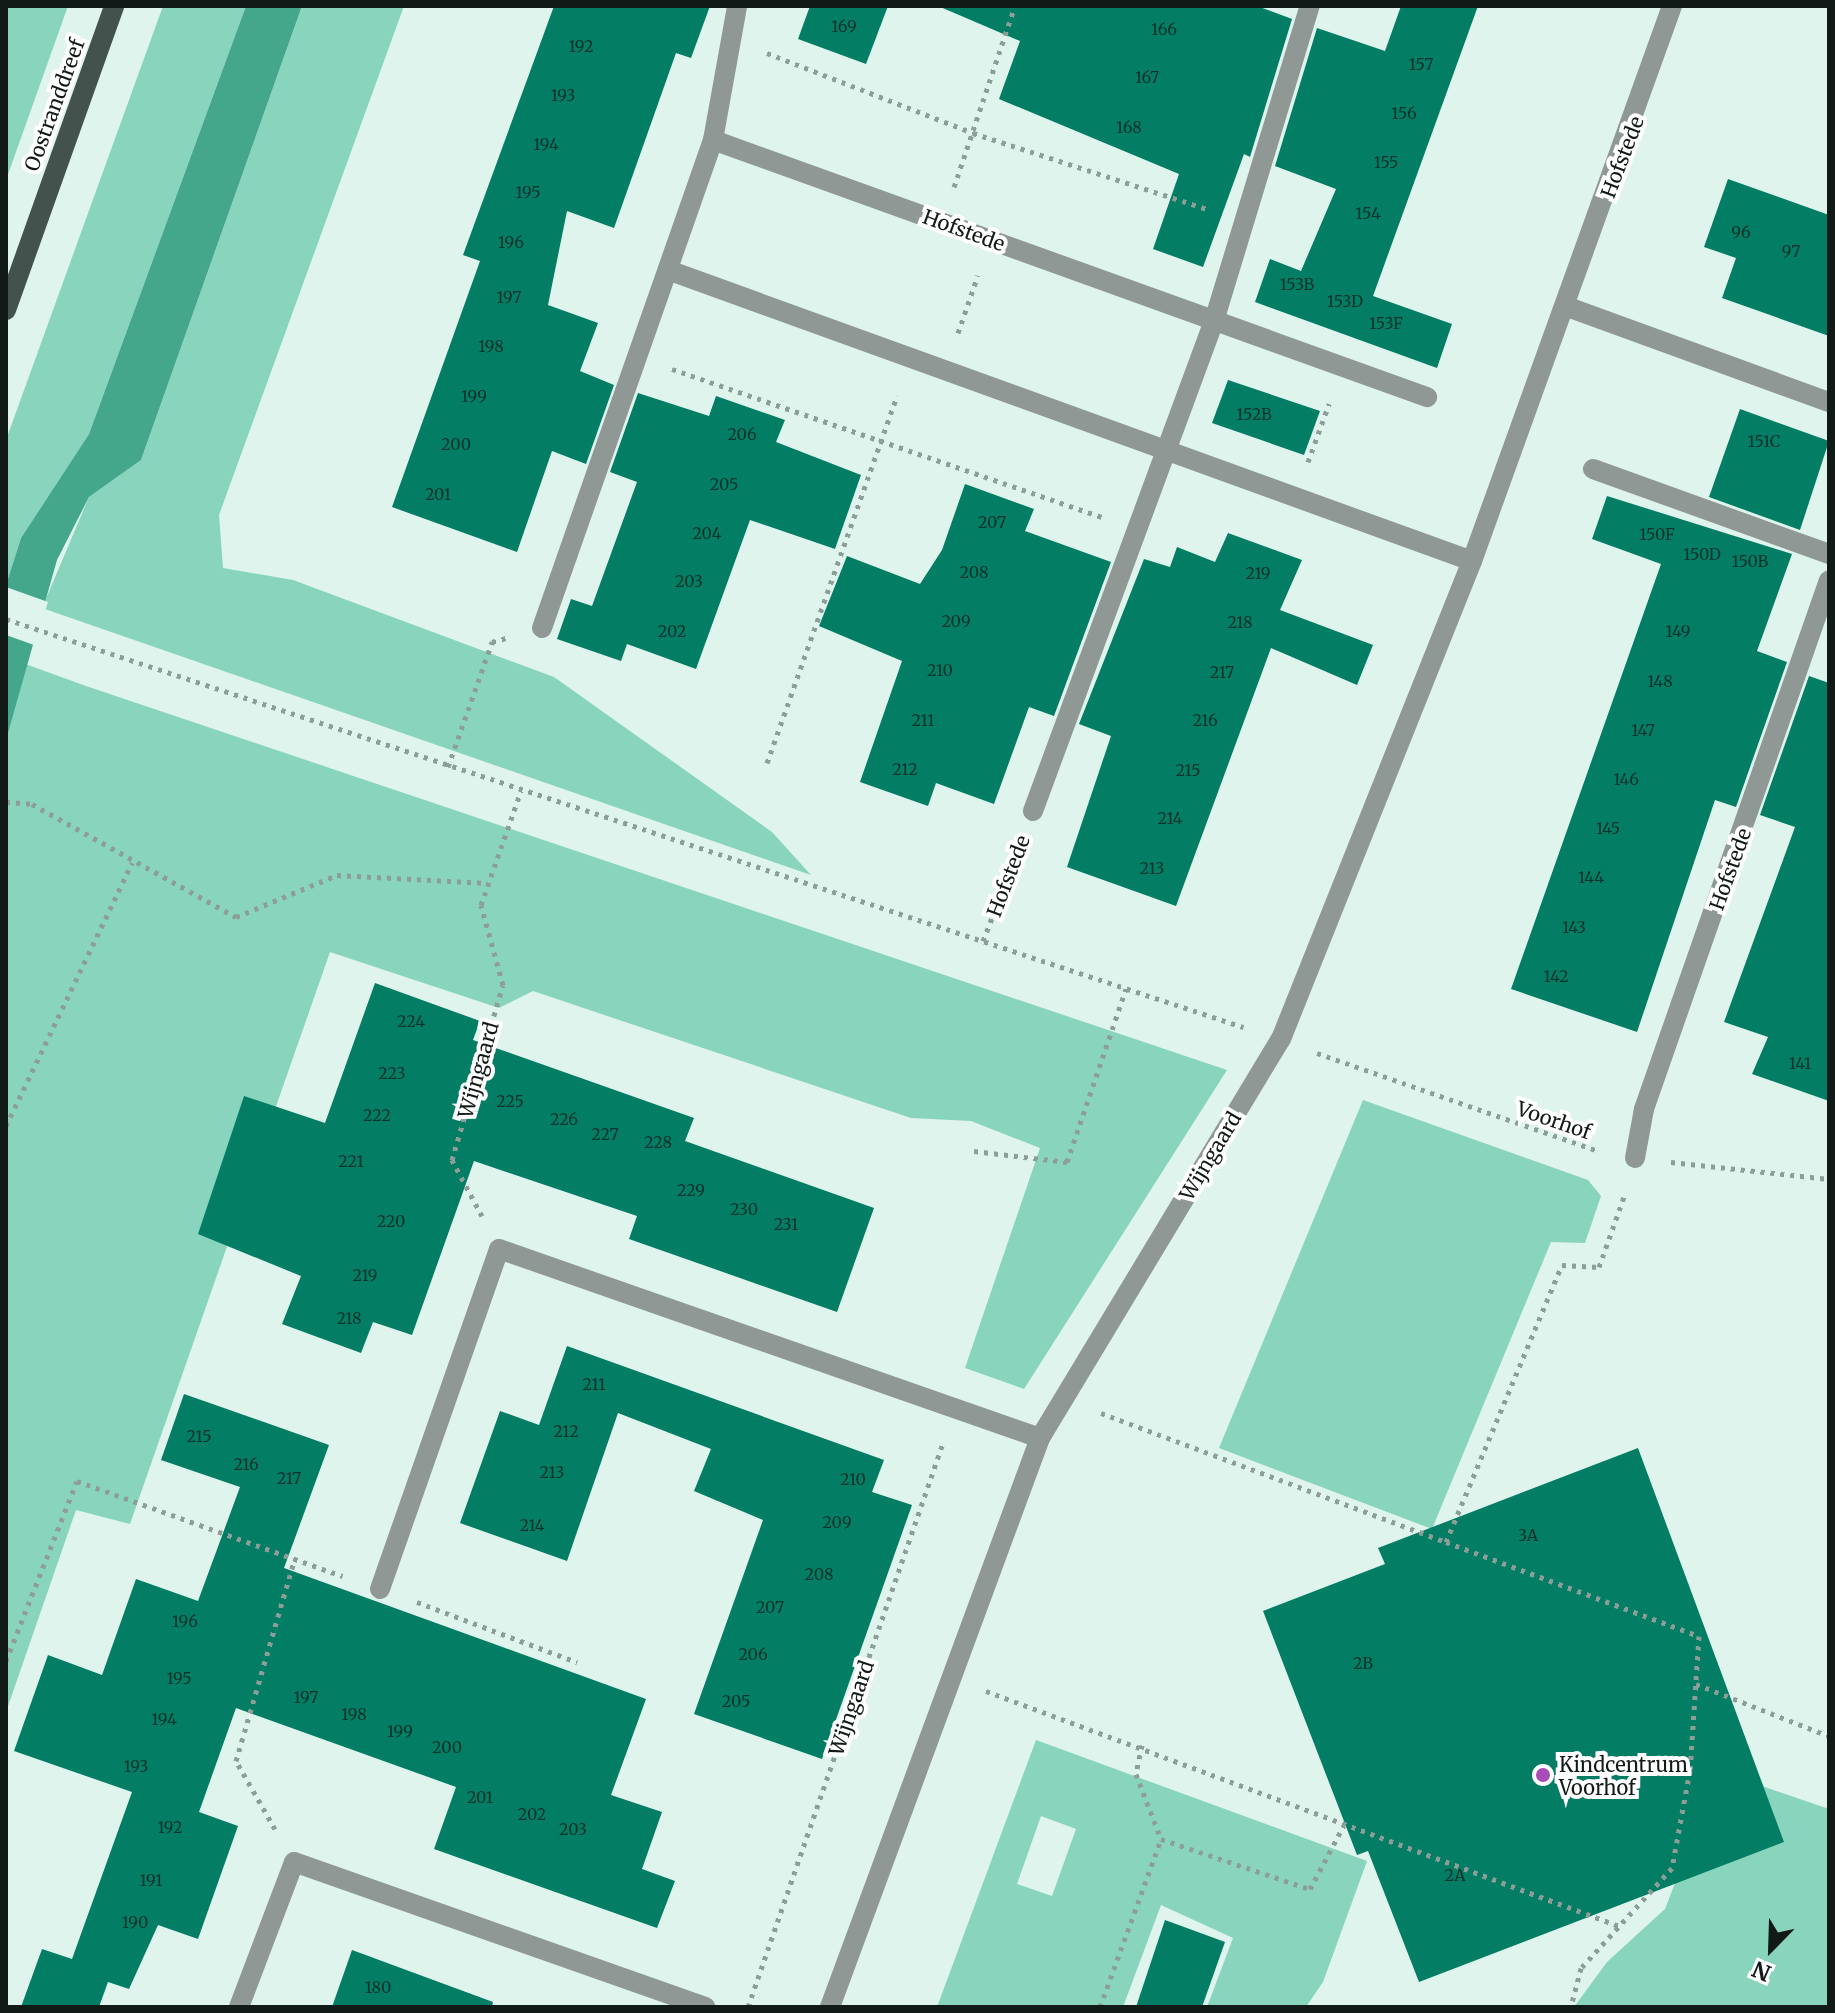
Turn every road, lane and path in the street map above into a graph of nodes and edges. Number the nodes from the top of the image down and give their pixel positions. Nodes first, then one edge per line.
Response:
1 (114, 6) edge
2 (737, 6) edge
3 (1015, 6) edge
4 (1310, 6) edge
5 (1672, 6) edge
6 (726, 37) junction
7 (973, 133) junction
8 (713, 140) junction
9 (964, 163) dead end
10 (1241, 220) junction
11 (990, 240) junction
12 (668, 270) junction
13 (1565, 306) junction
14 (6, 310) edge
15 (1214, 321) junction
16 (637, 357) junction
17 (910, 357) junction
18 (1342, 367) junction
19 (945, 370) junction
20 (1427, 397) dead end
21 (1829, 402) edge
22 (880, 441) junction
23 (1167, 450) junction
24 (1593, 469) dead end
25 (1294, 497) junction
26 (1140, 530) junction
27 (1829, 554) edge
28 (1472, 561) junction
29 (1829, 580) edge
30 (6, 619) edge
31 (542, 628) dead end
32 (492, 642) dead end
33 (767, 763) dead end
34 (448, 767) junction
35 (521, 791) junction
36 (6, 802) edge
37 (1033, 811) joint
38 (132, 863) junction
39 (487, 883) junction
40 (983, 941) junction
41 (1126, 989) junction
42 (1281, 1039) junction
43 (6, 1126) edge
44 (974, 1151) dead end
45 (1635, 1158) junction
46 (1829, 1179) edge
47 (499, 1249) junction
48 (1063, 1399) junction
49 (955, 1408) junction
50 (1040, 1438) junction
51 (1446, 1542) junction
52 (295, 1558) junction
53 (380, 1589) junction
54 (6, 1661) edge
55 (577, 1662) dead end
56 (951, 1679) junction
57 (1696, 1684) junction
58 (1829, 1736) edge
59 (1142, 1745) junction
60 (1344, 1825) junction
61 (1161, 1839) junction
62 (294, 1862) junction
63 (1619, 1926) junction
64 (239, 2007) edge
65 (705, 2007) edge
66 (748, 2007) edge
67 (830, 2007) edge
68 (1100, 2007) edge
69 (1571, 2007) edge

1 - 14 main road, Oostranddreef
2 - 6 street
3 - 7 path
4 - 10 street, Hofstede
5 - 13 street, Hofstede
6 - 7 path
6 - 8 street
7 - 9 path
7 - 10 path
8 - 11 street, Hofstede
8 - 12 street
10 - 15 street, Hofstede
11 - 15 street, Hofstede
11 - 19 path
12 - 16 street
12 - 17 street
13 - 21 street
13 - 28 street, Hofstede
15 - 18 street, Hofstede
15 - 23 street, Hofstede
16 - 22 path
16 - 31 street
17 - 19 street
17 - 22 path
18 - 20 street, Hofstede
18 - 25 path
19 - 23 street
22 - 26 path
22 - 33 path
23 - 25 street
23 - 26 street, Hofstede
24 - 27 street
25 - 28 street
26 - 37 street, Hofstede
28 - 42 street, Hofstede
29 - 45 street, Hofstede
30 - 34 path, Voorhof
32 - 34 path
34 - 35 path, Voorhof
35 - 39 path, Wijngaard
35 - 40 path, Voorhof
36 - 38 path
37 - 40 path, Hofstede
38 - 39 path
38 - 43 path
39 - 47 path, Wijngaard
40 - 41 path, Voorhof
41 - 42 path, Voorhof
41 - 44 path
42 - 45 path, Voorhof
42 - 48 street, Wijngaard
45 - 46 path, Voorhof
45 - 51 path
47 - 49 street
47 - 53 street
48 - 50 street, Wijngaard
48 - 51 path
49 - 50 street
49 - 66 path, Wijngaard
50 - 56 street, Wijngaard
51 - 57 path
52 - 53 path
52 - 54 path
52 - 62 path
53 - 55 path
56 - 59 path
56 - 67 street, Wijngaard
57 - 58 path
57 - 63 path
59 - 60 path
59 - 61 path
60 - 61 path
60 - 63 path
61 - 68 path
62 - 64 street
62 - 65 street
63 - 69 path

